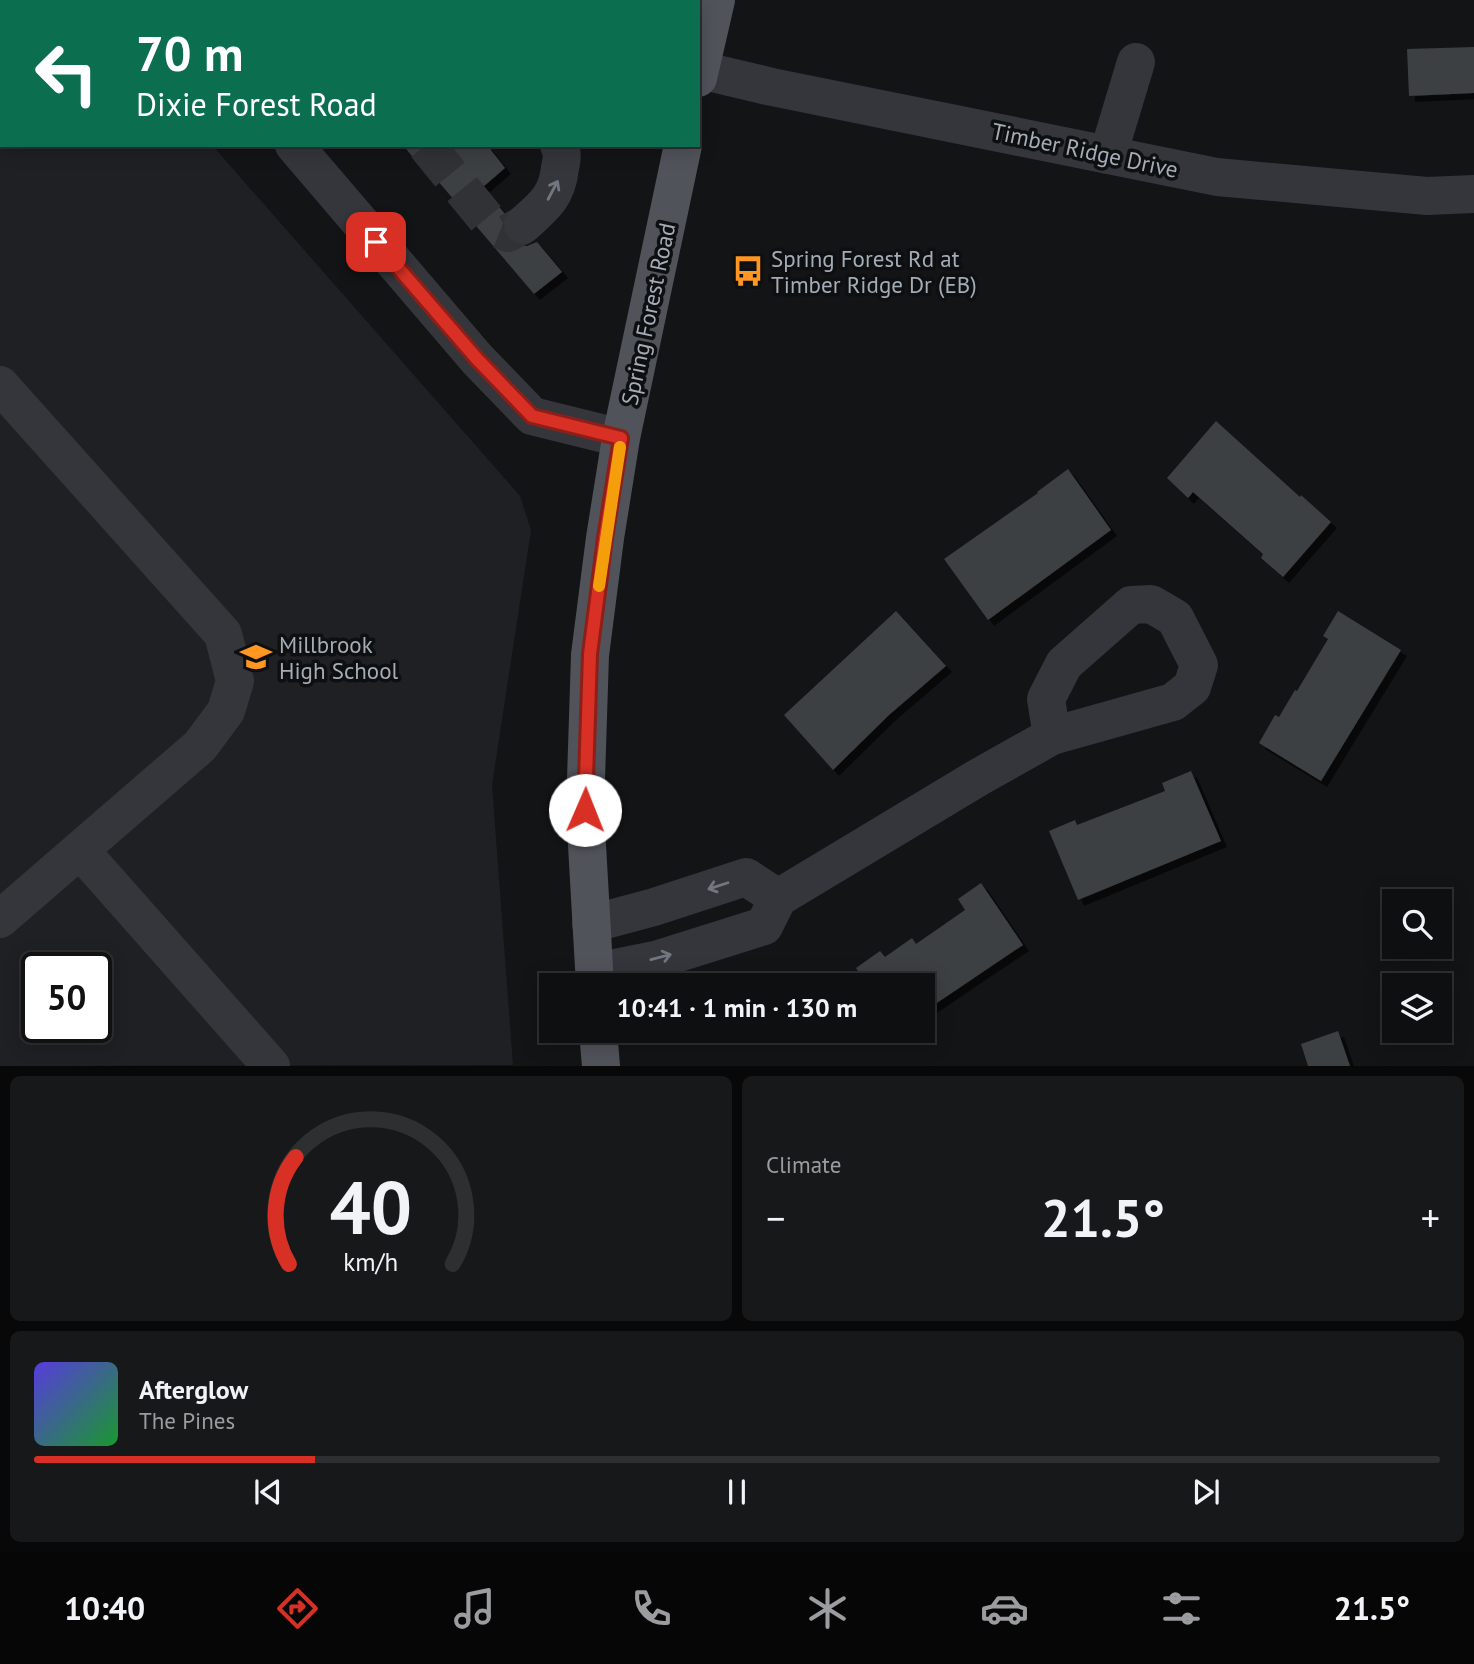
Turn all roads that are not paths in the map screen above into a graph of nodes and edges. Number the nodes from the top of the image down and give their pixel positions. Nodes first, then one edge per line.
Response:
1 (716, 0) edge
2 (1136, 62) dead end
3 (700, 70) edge
4 (700, 74) edge
5 (296, 147) edge
6 (560, 147) edge
7 (683, 147) edge
8 (1108, 155) junction
9 (1474, 194) edge
10 (523, 225) tunnel mouth
11 (0, 385) edge
12 (621, 438) junction
13 (1052, 736) dead end
14 (80, 850) junction
15 (778, 898) junction
16 (0, 919) edge
17 (591, 924) junction
18 (595, 973) edge
19 (614, 973) edge
20 (599, 1043) edge
21 (271, 1066) edge
22 (601, 1066) edge

1 - 3 main road
2 - 8 street
4 - 8 street, Timber Ridge Drive
5 - 12 street
10 -> 6 street
7 - 12 main road, Spring Forest Road
8 - 9 street, Timber Ridge Drive
11 - 14 street
12 - 17 main road, Spring Forest Road
13 - 15 street
14 - 16 street
14 - 21 street
15 -> 17 street
19 -> 15 street
17 - 18 main road, Spring Forest Road
20 - 22 main road

